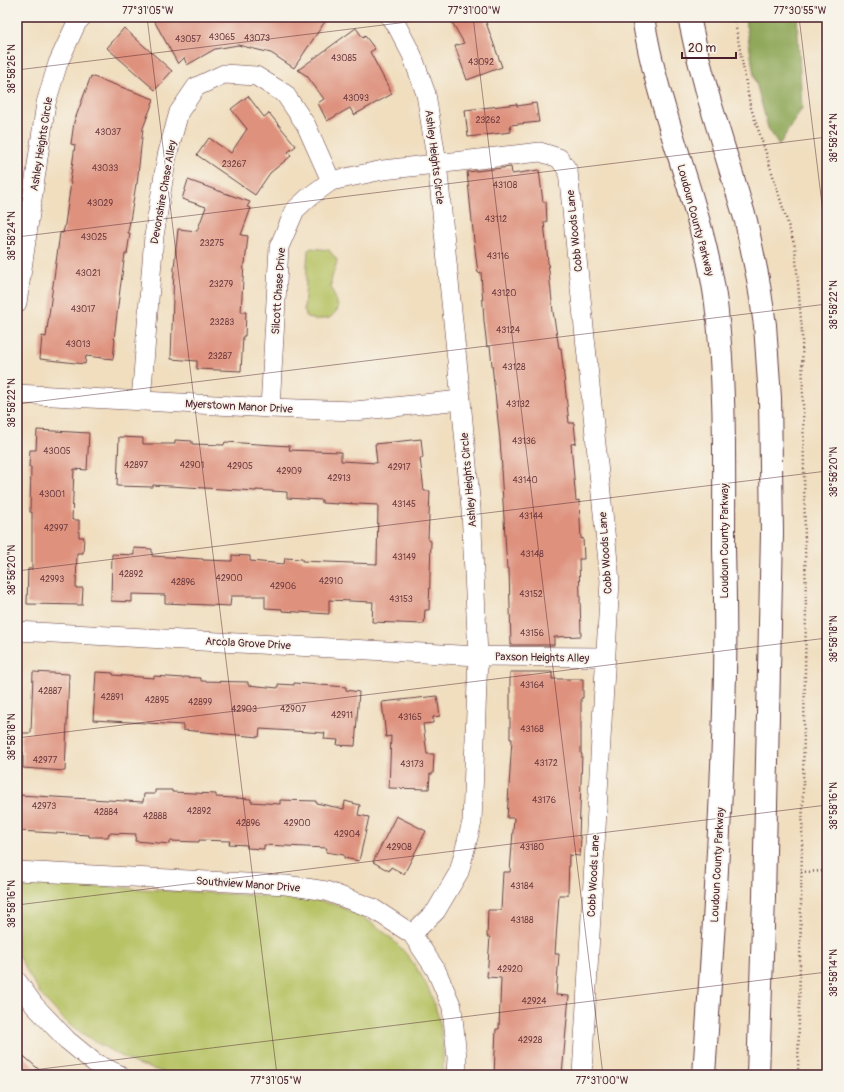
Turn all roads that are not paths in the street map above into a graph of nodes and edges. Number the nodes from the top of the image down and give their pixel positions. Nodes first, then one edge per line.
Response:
1 (82, 17) edge
2 (390, 17) edge
3 (643, 17) edge
4 (689, 17) edge
5 (437, 163) junction
6 (330, 181) junction
7 (17, 303) edge
8 (17, 394) edge
9 (461, 400) junction
10 (142, 401) junction
11 (270, 408) junction
12 (17, 631) edge
13 (478, 656) junction
14 (605, 658) junction
15 (17, 871) edge
16 (412, 934) junction
17 (17, 982) edge
18 (92, 1069) edge
19 (120, 1075) edge
20 (456, 1075) edge
21 (582, 1075) edge
22 (704, 1075) edge
23 (758, 1075) edge

1 - 7 street, Ashley Heights Circle
2 - 5 street, Ashley Heights Circle
3 - 22 main road, Loudoun County Parkway
4 - 23 main road
5 - 6 street, Silcott Chase Drive
5 - 9 street, Ashley Heights Circle
5 - 14 street, Cobb Woods Lane
6 - 10 street, Devonshire Chase Alley
6 - 11 street, Silcott Chase Drive
8 - 10 street, Myerstown Manor Drive
9 - 11 street, Myerstown Manor Drive
9 - 13 street, Ashley Heights Circle
10 - 11 street, Myerstown Manor Drive
12 - 13 street, Arcola Grove Drive
13 - 14 street, Paxson Heights Alley
13 - 16 street, Ashley Heights Circle
14 - 21 street, Cobb Woods Lane
15 - 16 street, Southview Manor Drive
16 - 20 street, Southview Manor Drive
17 - 18 street
18 - 19 street

